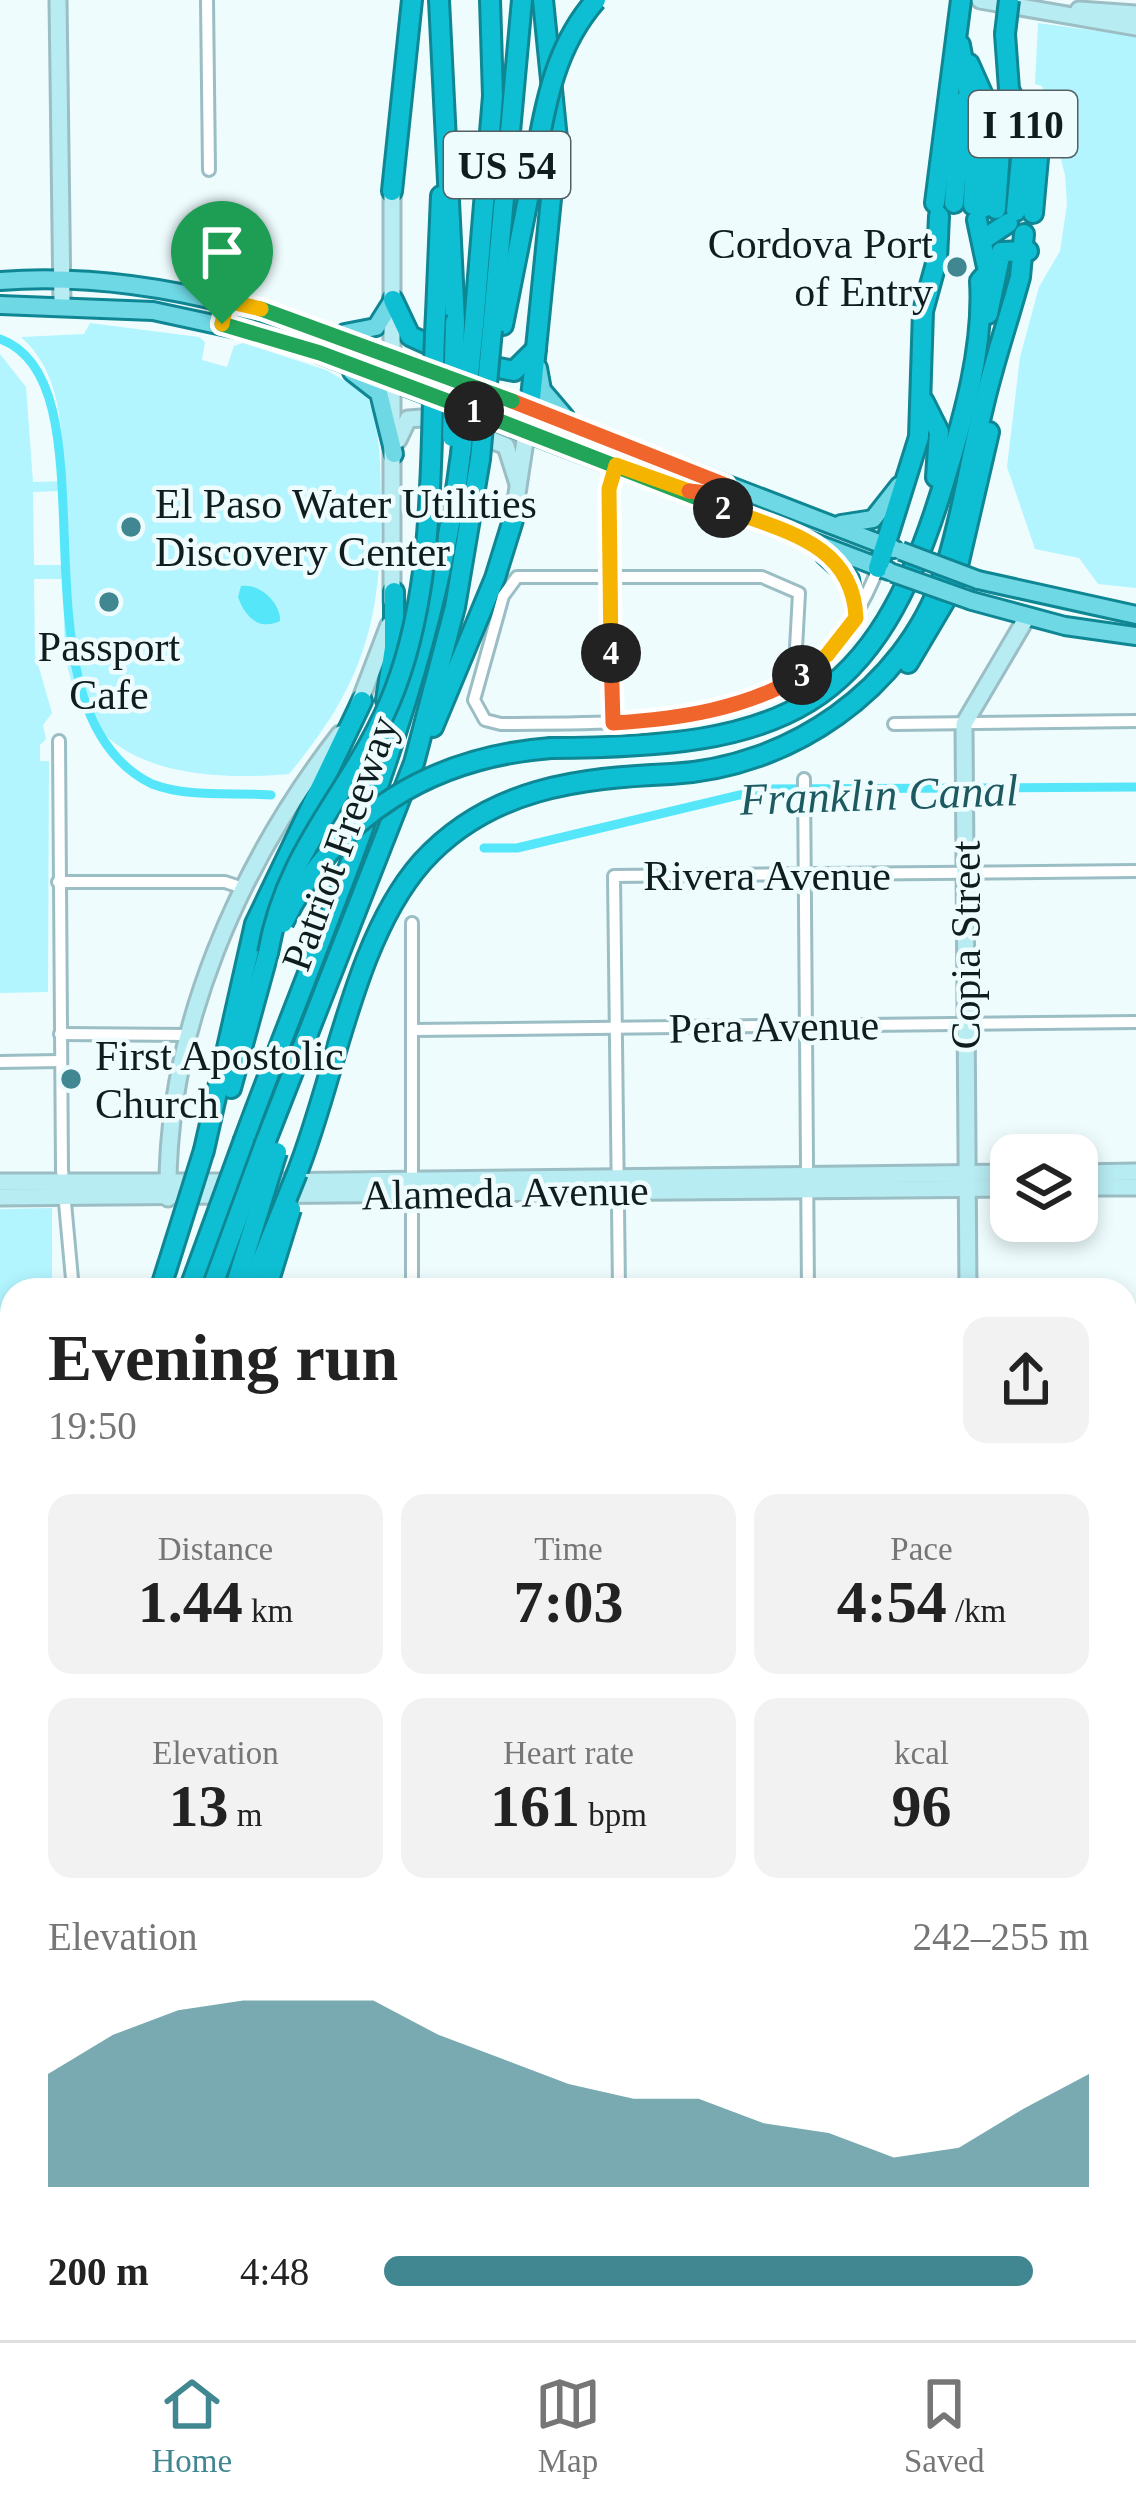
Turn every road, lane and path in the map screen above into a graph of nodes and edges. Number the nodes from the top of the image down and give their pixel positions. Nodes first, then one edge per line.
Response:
1 (58, 0) edge
2 (207, 0) edge
3 (412, 0) edge
4 (439, 0) edge
5 (490, 0) edge
6 (522, 0) edge
7 (544, 0) edge
8 (596, 0) edge
9 (961, 0) edge
10 (984, 0) edge
11 (1009, 0) edge
12 (1136, 14) edge
13 (1136, 26) edge
14 (959, 37) junction
15 (961, 73) junction
16 (446, 101) junction
17 (1008, 104) junction
18 (209, 170) dead end
19 (392, 191) joint
20 (985, 222) junction
21 (0, 280) edge
22 (60, 280) junction
23 (393, 300) junction
24 (227, 301) junction
25 (62, 303) junction
26 (0, 305) edge
27 (222, 324) junction
28 (480, 328) junction
29 (331, 332) junction
30 (978, 334) junction
31 (536, 349) junction
32 (320, 353) junction
33 (393, 357) junction
34 (394, 380) junction
35 (924, 402) junction
36 (530, 408) junction
37 (575, 424) junction
38 (526, 431) junction
39 (915, 452) junction
40 (464, 453) junction
41 (394, 454) junction
42 (616, 465) junction
43 (518, 484) junction
44 (725, 485) junction
45 (676, 489) junction
46 (513, 520) joint
47 (830, 524) junction
48 (928, 531) junction
49 (812, 542) junction
50 (893, 548) junction
51 (885, 570) junction
52 (611, 576) junction
53 (394, 592) junction
54 (1079, 606) junction
55 (1136, 614) edge
56 (1027, 617) junction
57 (856, 618) junction
58 (1136, 636) edge
59 (796, 648) dead end
60 (362, 701) junction
61 (1136, 721) edge
62 (613, 723) junction
63 (894, 724) dead end
64 (964, 724) junction
65 (59, 741) dead end
66 (413, 763) junction
67 (804, 779) dead end
68 (350, 852) junction
69 (1136, 872) edge
70 (964, 873) junction
71 (804, 874) junction
72 (58, 882) junction
73 (243, 888) junction
74 (412, 923) dead end
75 (268, 953) junction
76 (1136, 1022) edge
77 (965, 1024) junction
78 (805, 1025) junction
79 (616, 1028) junction
80 (412, 1030) junction
81 (60, 1034) junction
82 (190, 1035) junction
83 (60, 1061) junction
84 (0, 1062) edge
85 (271, 1148) junction
86 (209, 1151) junction
87 (1136, 1172) edge
88 (297, 1173) junction
89 (1098, 1173) edge
90 (990, 1177) edge
91 (967, 1181) junction
92 (0, 1182) edge
93 (809, 1183) junction
94 (619, 1185) junction
95 (990, 1185) edge
96 (412, 1187) junction
97 (1098, 1187) edge
98 (1136, 1187) edge
99 (66, 1189) junction
100 (168, 1190) junction
101 (0, 1197) edge
102 (72, 1278) edge
103 (164, 1278) edge
104 (174, 1278) edge
105 (193, 1278) edge
106 (217, 1278) edge
107 (238, 1278) edge
108 (255, 1278) edge
109 (269, 1278) edge
110 (412, 1278) edge
111 (619, 1278) edge
112 (808, 1278) edge
113 (968, 1278) edge

1 - 22 main road
2 - 18 street
3 - 19 highway
4 - 16 highway
5 - 28 highway
6 - 28 highway, US 54
7 - 31 highway
8 - 28 highway, bridge
9 - 14 highway
10 - 12 main road
10 - 13 main road
11 - 17 highway, I 110, bridge
14 - 15 highway
14 - 20 highway, I 110
14 - 20 highway, I 110
15 - 17 highway, I 110
15 - 20 highway, I 110
15 - 20 highway
16 - 28 highway
16 - 75 highway, bridge
17 - 20 highway, I 110
17 - 20 highway, I 110
17 - 20 highway, I 110
19 - 23 main road
20 - 30 highway, I 110
20 - 30 highway
20 - 35 highway
20 - 88 highway, I 110
21 - 22 main road
22 - 24 main road
22 - 25 main road
23 - 29 main road
23 - 31 highway
23 - 33 main road
24 - 27 main road
24 - 29 main road
25 - 26 main road
25 - 27 main road
27 - 32 main road
28 - 40 highway, bridge
28 - 40 highway, Patriot Freeway, bridge
29 - 33 main road
30 - 48 highway, I 110
31 - 36 highway
31 - 37 main road
32 - 34 main road
32 - 41 main road
33 - 34 main road
33 - 36 main road
34 - 38 main road
34 - 41 main road
35 - 39 highway
35 - 48 highway
36 - 37 main road
36 - 38 main road
37 - 44 main road
38 - 42 main road
38 - 43 main road
39 - 47 main road
39 - 50 highway
40 - 66 highway, Patriot Freeway
40 - 68 highway, Patriot Freeway
41 - 43 main road
41 - 53 main road
42 - 45 main road
42 - 52 street
43 - 46 main road
44 - 45 main road
44 - 47 main road
45 - 49 main road
46 - 66 highway
47 - 50 main road
48 - 75 highway, bridge
49 - 51 main road
49 - 57 main road
50 - 51 highway
50 - 54 main road, bridge
51 - 56 main road, bridge
51 - 57 street
52 - 59 street
52 - 62 street
52 - 62 street
53 - 60 main road
53 - 68 highway
54 - 55 main road
54 - 56 main road
56 - 58 main road
56 - 64 main road, Copia Street
57 - 62 street
60 - 73 main road
60 - 86 highway
61 - 64 street
63 - 64 street
64 - 70 main road, Copia Street
65 - 72 street
66 - 85 highway, Patriot Freeway
67 - 71 street
68 - 105 highway, Patriot Freeway, bridge
69 - 70 street, Rivera Avenue
70 - 71 street, Rivera Avenue
70 - 77 main road, Copia Street
71 - 78 street
71 - 79 street, Rivera Avenue
72 - 73 street
72 - 81 street
73 - 82 main road
74 - 80 street
75 - 86 highway
76 - 77 street, Pera Avenue
77 - 78 street, Pera Avenue
77 - 91 main road, Copia Street
78 - 79 street, Pera Avenue
78 - 93 street
79 - 80 street, Pera Avenue
79 - 94 street
80 - 96 street
81 - 82 street
81 - 83 street
82 - 100 main road
83 - 84 street
83 - 99 street
85 - 106 highway, bridge
85 - 107 highway, bridge
86 - 103 highway, bridge
86 - 104 highway
87 - 89 main road
88 - 108 highway, bridge
88 - 109 highway, bridge
90 - 91 main road, Alameda Avenue
91 - 93 main road, Alameda Avenue
91 - 95 main road, Alameda Avenue
91 - 113 main road, Copia Street
92 - 99 main road, Alameda Avenue
93 - 94 main road, Alameda Avenue
93 - 112 street
94 - 96 main road, Alameda Avenue
94 - 111 street
96 - 100 main road, Alameda Avenue
96 - 110 street
97 - 98 main road
99 - 100 main road, Alameda Avenue
99 - 101 main road, Alameda Avenue
99 - 102 street

